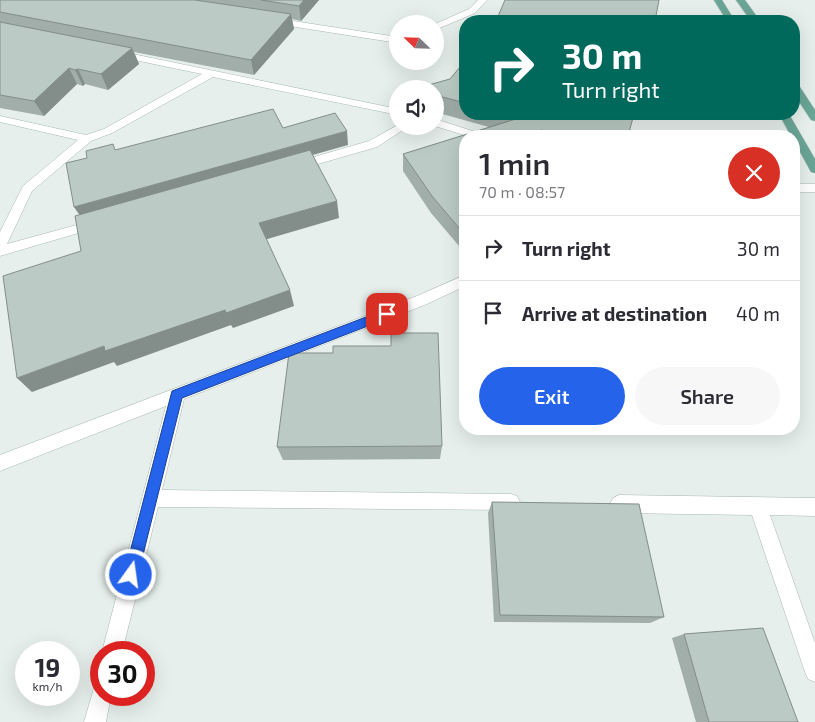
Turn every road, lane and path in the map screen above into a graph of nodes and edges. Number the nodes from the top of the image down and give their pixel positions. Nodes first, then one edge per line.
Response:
1 (483, 0) edge
2 (718, 0) edge
3 (740, 0) edge
4 (463, 15) edge
5 (727, 15) edge
6 (751, 15) edge
7 (459, 17) edge
8 (261, 19) edge
9 (444, 23) edge
10 (389, 39) edge
11 (106, 52) edge
12 (212, 73) junction
13 (800, 95) edge
14 (389, 110) edge
15 (815, 118) edge
16 (0, 119) edge
17 (444, 125) edge
18 (460, 130) edge
19 (389, 135) edge
20 (87, 139) junction
21 (800, 142) edge
22 (287, 169) edge
23 (815, 169) edge
24 (800, 188) edge
25 (815, 188) edge
26 (105, 221) edge
27 (0, 246) edge
28 (0, 251) edge
29 (459, 283) edge
30 (176, 395) junction
31 (0, 463) edge
32 (150, 498) junction
33 (529, 503) edge
34 (599, 504) edge
35 (758, 506) junction
36 (815, 507) edge
37 (115, 641) edge
38 (815, 672) edge
39 (99, 706) edge
40 (95, 722) edge

1 - 4 street
2 - 5 main road
3 - 6 main road
7 - 9 street
8 - 10 street
11 - 12 street
12 - 14 street
12 - 20 street
13 - 15 main road
16 - 20 street
17 - 18 street
19 - 22 street
20 - 27 street
21 - 23 main road
24 - 25 street
26 - 28 street
29 - 30 street
30 - 31 street
30 - 32 street
32 - 33 street
32 - 37 street
34 - 35 street
35 - 36 street
35 - 38 street
39 - 40 street

